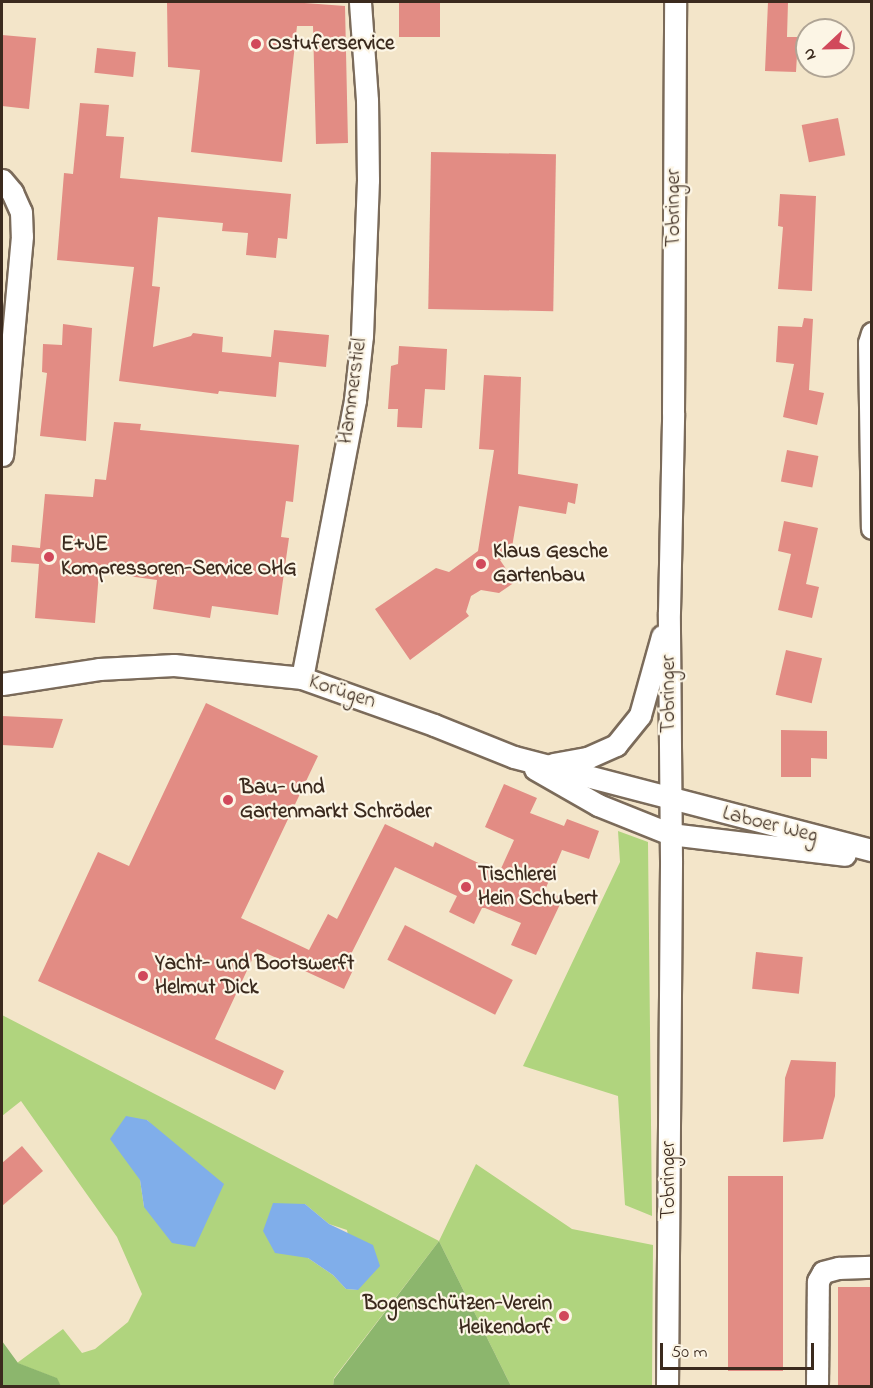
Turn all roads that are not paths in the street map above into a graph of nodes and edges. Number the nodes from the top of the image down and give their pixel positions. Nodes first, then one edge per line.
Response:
1 (360, 2) edge
2 (675, 2) edge
3 (2, 180) edge
4 (872, 333) edge
5 (2, 455) edge
6 (872, 528) edge
7 (669, 612) junction
8 (302, 678) junction
9 (2, 684) edge
10 (514, 757) junction
11 (547, 765) junction
12 (669, 799) junction
13 (670, 834) junction
14 (872, 850) edge
15 (872, 856) edge
16 (872, 1267) edge
17 (667, 1386) edge
18 (817, 1386) edge

1 - 8 street, Hammerstiel
2 - 7 street, Tobringer
3 - 5 street
4 - 6 street
7 - 11 street
7 - 12 street, Tobringer
8 - 9 street, Korügen
8 - 10 street, Korügen
10 - 11 street, Korügen
10 - 13 street, Laboer Weg
11 - 12 street, Korügen
12 - 13 street, Tobringer
12 - 14 street, Laboer Weg
13 - 15 street, Laboer Weg
13 - 17 street, Tobringer
16 - 18 street

